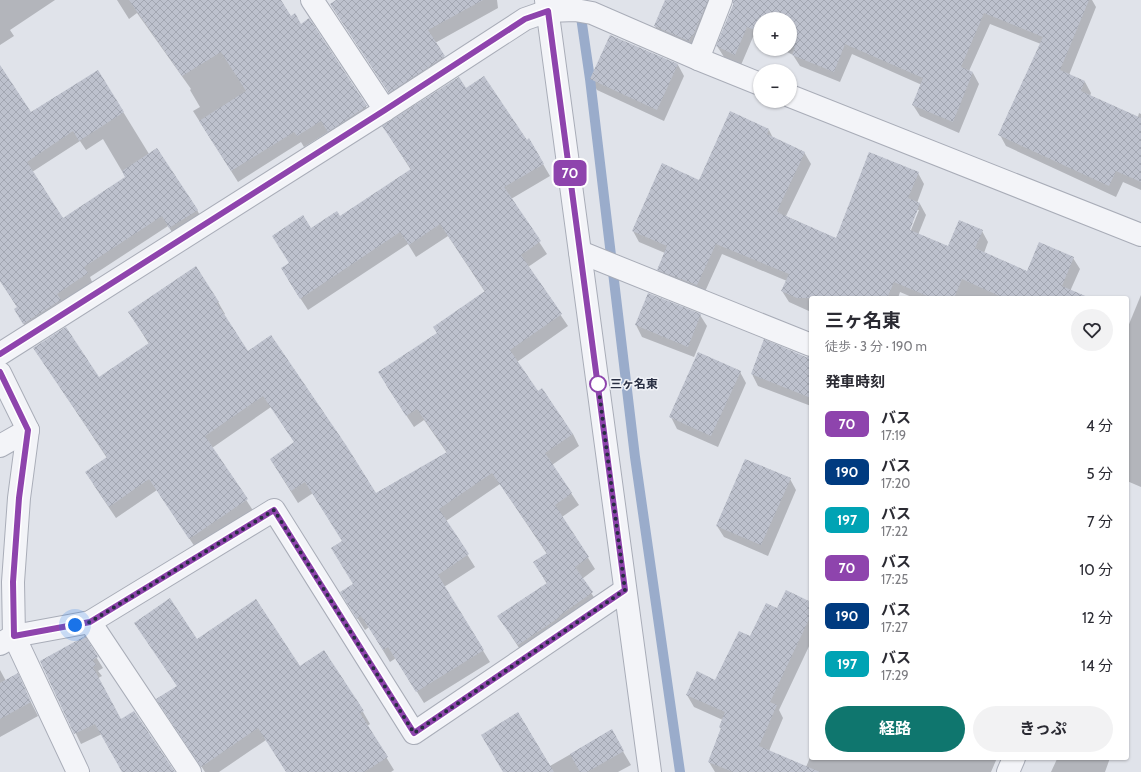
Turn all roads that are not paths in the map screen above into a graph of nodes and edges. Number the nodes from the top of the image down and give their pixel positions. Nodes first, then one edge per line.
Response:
1 (312, 0) edge
2 (721, 0) edge
3 (547, 6) edge
4 (698, 59) junction
5 (753, 81) edge
6 (797, 99) edge
7 (385, 110) junction
8 (1141, 235) edge
9 (580, 252) junction
10 (809, 344) edge
11 (0, 354) edge
12 (0, 372) edge
13 (28, 430) junction
14 (0, 446) edge
15 (625, 590) junction
16 (90, 622) junction
17 (7, 640) edge
18 (1013, 760) edge
19 (78, 772) edge
20 (190, 772) edge
21 (650, 772) edge
22 (1008, 772) edge

1 - 7 street
2 - 4 street
3 - 4 street
3 - 7 street
3 - 9 street
4 - 5 street
6 - 8 street
7 - 11 street
9 - 10 street
9 - 15 street
12 - 13 street
13 - 14 street
13 - 17 street
15 - 16 street
15 - 21 street
16 - 17 street
16 - 20 street
17 - 19 street
18 - 22 street

